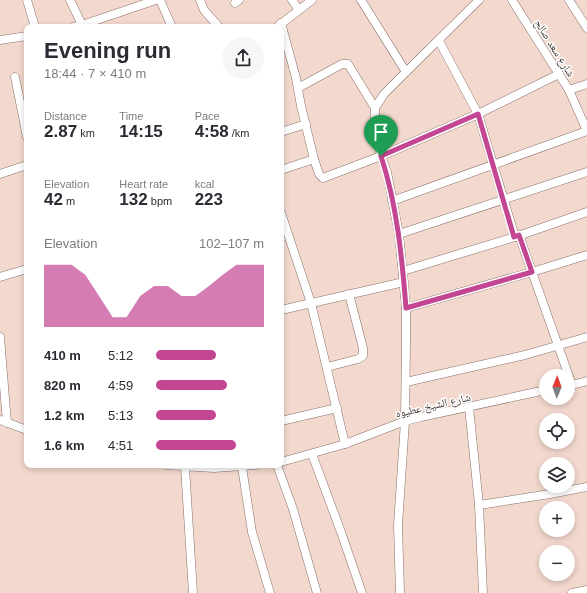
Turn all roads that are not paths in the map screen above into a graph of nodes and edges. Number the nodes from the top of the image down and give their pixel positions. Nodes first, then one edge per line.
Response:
1 (27, 0) edge
2 (70, 0) edge
3 (156, 0) edge
4 (160, 0) edge
5 (200, 0) edge
6 (292, 0) edge
7 (312, 0) edge
8 (361, 0) edge
9 (479, 0) edge
10 (512, 0) edge
11 (569, 0) edge
12 (299, 10) junction
13 (34, 24) edge
14 (82, 24) edge
15 (89, 24) edge
16 (168, 24) edge
17 (216, 24) edge
18 (280, 24) edge
19 (587, 28) edge
20 (24, 36) edge
21 (0, 40) edge
22 (439, 41) junction
23 (284, 42) edge
24 (406, 72) junction
25 (559, 74) junction
26 (16, 77) dead end
27 (587, 84) edge
28 (298, 88) junction
29 (569, 90) junction
30 (375, 108) junction
31 (478, 114) junction
32 (24, 121) edge
33 (306, 124) junction
34 (284, 131) edge
35 (587, 131) edge
36 (381, 156) junction
37 (314, 159) junction
38 (494, 165) junction
39 (24, 166) edge
40 (284, 169) edge
41 (587, 172) edge
42 (0, 174) edge
43 (504, 200) junction
44 (392, 201) junction
45 (587, 212) edge
46 (284, 224) edge
47 (399, 234) junction
48 (517, 236) junction
49 (587, 255) edge
50 (24, 270) edge
51 (403, 271) junction
52 (532, 272) junction
53 (0, 277) edge
54 (404, 282) junction
55 (349, 294) junction
56 (311, 303) junction
57 (406, 308) junction
58 (284, 309) edge
59 (0, 336) edge
60 (587, 337) edge
61 (558, 346) junction
62 (327, 367) junction
63 (565, 369) edge
64 (406, 382) junction
65 (586, 384) edge
66 (575, 385) edge
67 (539, 392) edge
68 (470, 407) junction
69 (337, 408) junction
70 (284, 420) edge
71 (4, 421) edge
72 (405, 421) junction
73 (24, 429) edge
74 (345, 444) junction
75 (312, 454) junction
76 (284, 461) edge
77 (185, 468) edge
78 (242, 468) edge
79 (278, 468) edge
80 (587, 487) edge
81 (479, 505) junction
82 (587, 590) edge
83 (361, 592) edge
84 (193, 593) edge
85 (270, 593) edge
86 (317, 593) edge
87 (352, 593) edge
88 (400, 593) edge
89 (484, 593) edge
90 (572, 593) edge

1 - 13 street
2 - 14 street
3 - 15 street
4 - 16 street
5 - 17 street
6 - 12 street
7 - 12 street
8 - 24 street
9 - 22 street
10 - 25 street, شارع سعد صالح
11 - 19 street
12 - 18 street
20 - 21 street
22 - 24 street
22 - 31 street
23 - 28 street
24 - 30 street
25 - 29 street, شارع سعد صالح
25 - 31 street
26 - 32 street
27 - 29 street
28 - 30 street
28 - 33 street
29 - 35 street, شارع سعد صالح
30 - 36 street
31 - 36 street
31 - 38 street
33 - 34 street
33 - 37 street
35 - 38 street
36 - 37 street
36 - 44 street
37 - 40 street
38 - 43 street
38 - 44 street
39 - 42 street
41 - 43 street
43 - 47 street
43 - 48 street
44 - 47 street
45 - 48 street
46 - 56 street
47 - 51 street
48 - 51 street
48 - 52 street
49 - 52 street
50 - 53 street
51 - 54 street
52 - 57 street
52 - 61 street
54 - 55 street
54 - 57 street
55 - 56 street
55 - 62 street
56 - 58 street
56 - 62 street
57 - 64 street
59 - 71 street
60 - 61 street
61 - 63 street
61 - 64 street
62 - 69 street
64 - 72 street
65 - 66 street
67 - 68 street, شارع الشيخ عطيوه
68 - 72 street, شارع الشيخ عطيوه
68 - 81 street
69 - 70 street
69 - 74 street
71 - 73 street
72 - 74 street, شارع الشيخ عطيوه
72 - 88 street
74 - 75 street, شارع الشيخ عطيوه
75 - 76 street, شارع الشيخ عطيوه
75 - 83 street
77 - 84 street
78 - 85 street
79 - 86 street
80 - 81 street
81 - 89 street
82 - 90 street
83 - 87 street

